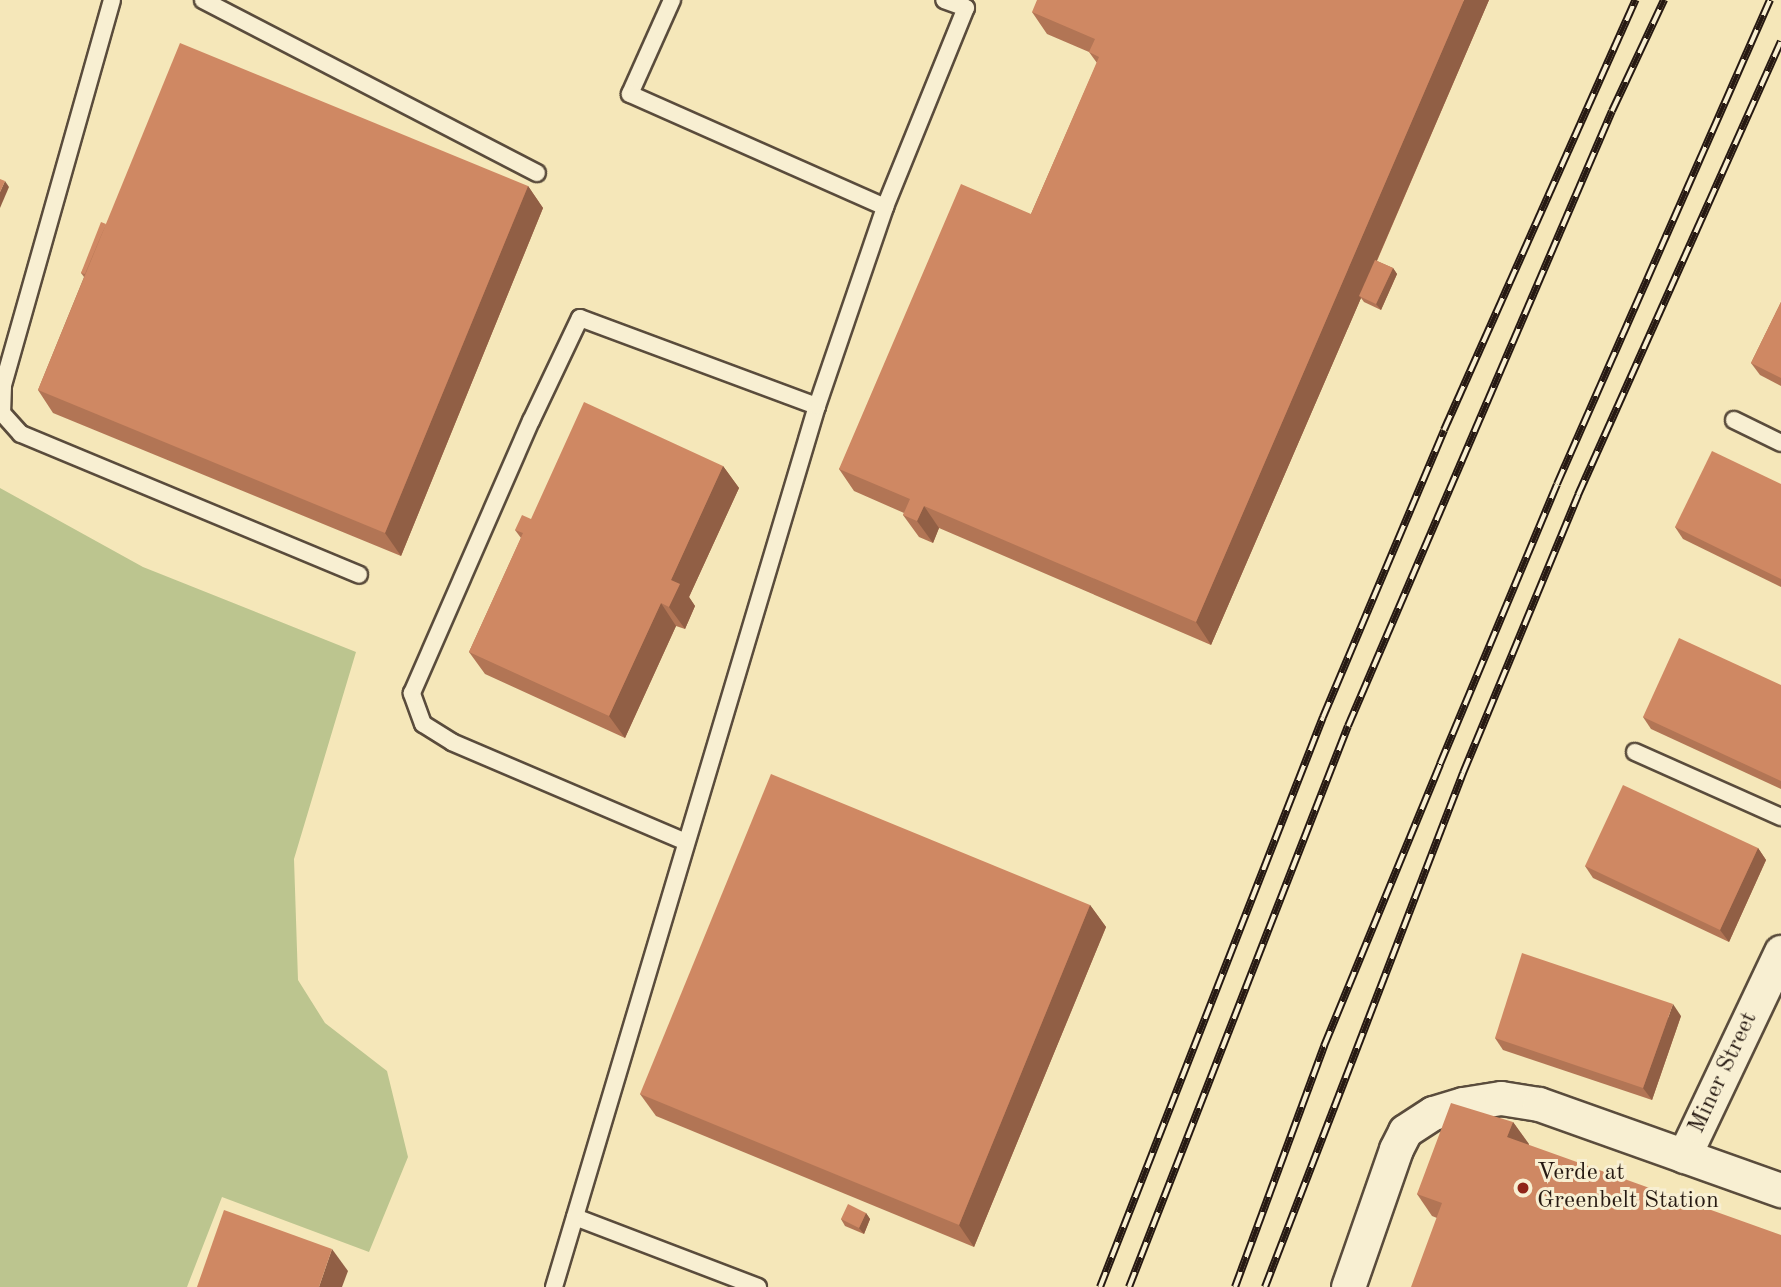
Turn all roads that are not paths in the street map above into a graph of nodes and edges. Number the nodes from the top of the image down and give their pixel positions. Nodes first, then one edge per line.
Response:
1 (112, 0) edge
2 (203, 0) edge
3 (671, 0) edge
4 (944, 0) edge
5 (537, 173) dead end
6 (885, 208) junction
7 (817, 406) junction
8 (1734, 420) dead end
9 (1781, 443) edge
10 (359, 575) dead end
11 (1635, 752) dead end
12 (1781, 817) edge
13 (686, 842) junction
14 (1781, 952) edge
15 (1774, 985) edge
16 (1684, 1156) junction
17 (1781, 1191) edge
18 (575, 1217) junction
19 (554, 1287) edge
20 (758, 1287) edge
21 (1348, 1287) edge

1 - 10 lane
2 - 5 lane
3 - 6 lane
4 - 6 lane
6 - 7 lane
7 - 13 lane
7 - 13 lane
8 - 9 lane
11 - 12 lane
13 - 18 lane
14 - 15 street, Miner Street
15 - 16 street, Miner Street
16 - 17 street
16 - 21 street
18 - 19 lane
18 - 20 lane

